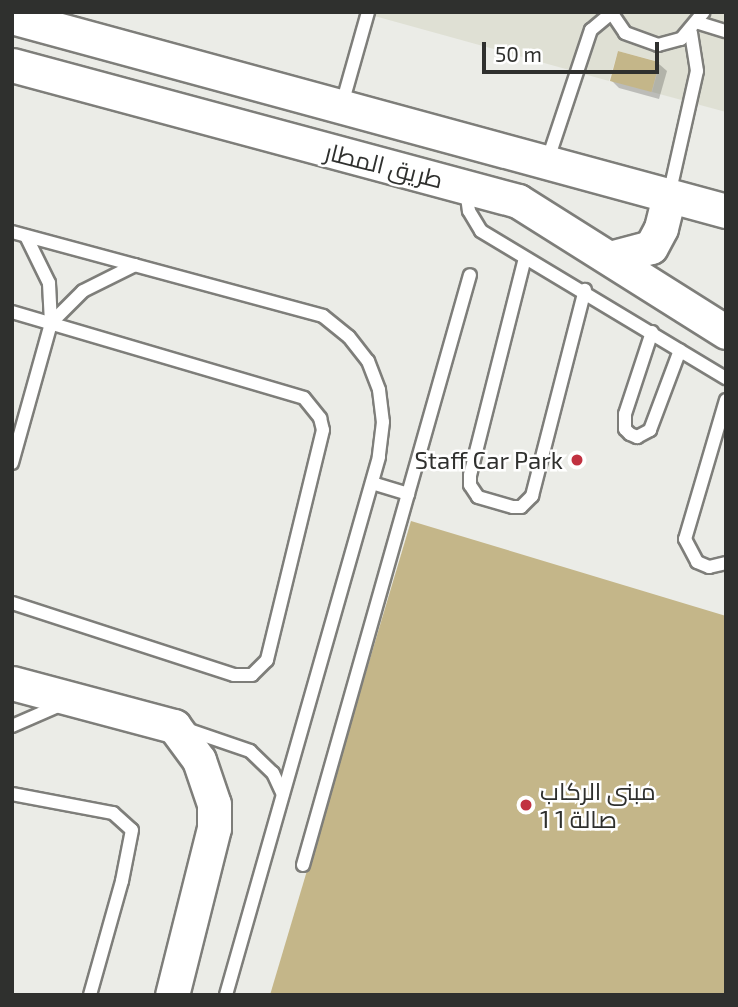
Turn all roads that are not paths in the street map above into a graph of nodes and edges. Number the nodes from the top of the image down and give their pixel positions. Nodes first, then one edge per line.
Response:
1 (368, 12) edge
2 (611, 13) edge
3 (12, 17) edge
4 (698, 22) edge
5 (726, 31) edge
6 (12, 65) edge
7 (342, 104) junction
8 (481, 141) junction
9 (547, 161) junction
10 (466, 186) junction
11 (669, 197) junction
12 (726, 211) edge
13 (12, 232) edge
14 (26, 236) junction
15 (524, 258) junction
16 (610, 258) junction
17 (137, 264) junction
18 (470, 275) dead end
19 (585, 290) junction
20 (12, 312) edge
21 (51, 323) junction
22 (652, 332) junction
23 (726, 332) edge
24 (680, 350) junction
25 (726, 378) edge
26 (726, 400) edge
27 (12, 463) edge
28 (372, 483) junction
29 (408, 494) junction
30 (726, 563) edge
31 (12, 603) edge
32 (12, 683) edge
33 (74, 699) junction
34 (12, 726) edge
35 (174, 726) junction
36 (12, 793) edge
37 (283, 794) junction
38 (303, 865) dead end
39 (90, 995) edge
40 (172, 995) edge
41 (226, 995) edge

1 - 7 lane
2 - 4 lane
2 - 9 lane
3 - 7 street, طريق المطار
4 - 5 lane
4 - 11 lane
6 - 10 street, طريق المطار
7 - 8 street, طريق المطار
8 - 9 street, طريق المطار
8 - 10 street
9 - 11 street, طريق المطار
10 - 15 lane
10 - 16 street, طريق المطار
11 - 12 street, طريق المطار
11 - 16 street
13 - 14 lane
14 - 17 lane
14 - 21 lane
15 - 19 lane
15 - 19 lane
16 - 23 street, طريق المطار
17 - 21 lane
17 - 28 lane
18 - 29 lane
19 - 22 lane
20 - 21 lane
21 - 27 lane
21 - 31 lane
22 - 24 lane
22 - 24 lane
24 - 25 lane
26 - 30 lane
28 - 29 lane
28 - 37 lane
29 - 38 lane
32 - 33 street
33 - 34 lane
33 - 35 street
35 - 37 lane
35 - 40 street
36 - 39 lane
37 - 41 lane

